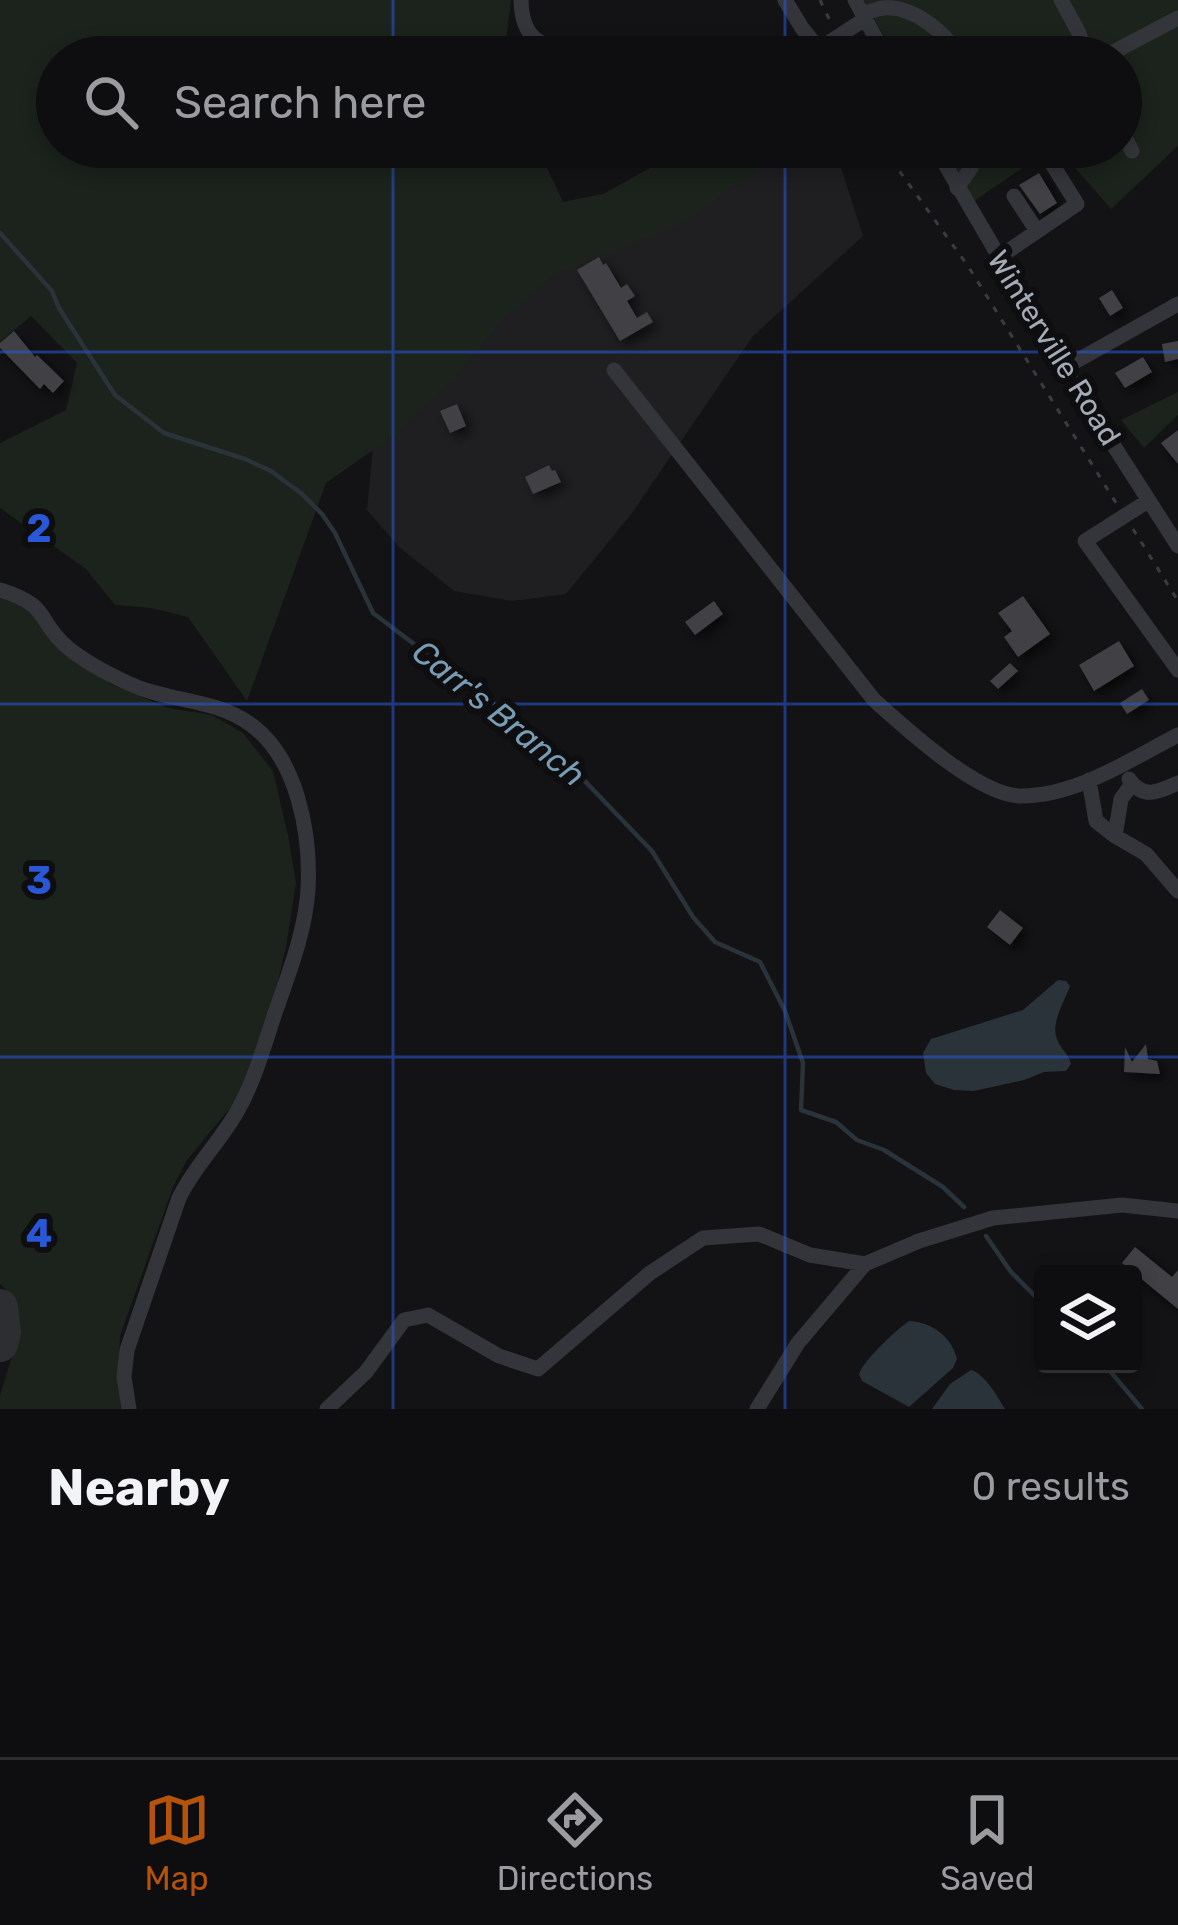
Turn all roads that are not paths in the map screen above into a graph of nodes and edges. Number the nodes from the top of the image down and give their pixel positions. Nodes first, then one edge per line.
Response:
1 (521, 0) edge
2 (785, 0) edge
3 (1061, 0) edge
4 (888, 4) edge
5 (861, 11) edge
6 (1178, 18) edge
7 (531, 36) edge
8 (806, 36) edge
9 (834, 36) edge
10 (945, 36) edge
11 (1080, 36) edge
12 (1142, 37) edge
13 (946, 168) edge
14 (971, 168) edge
15 (1054, 168) edge
16 (957, 188) junction
17 (1014, 196) dead end
18 (1037, 231) junction
19 (998, 258) junction
20 (1178, 304) edge
21 (1064, 368) junction
22 (614, 370) dead end
23 (1148, 501) junction
24 (1178, 546) edge
25 (0, 590) edge
26 (1178, 670) edge
27 (1178, 735) edge
28 (1122, 764) junction
29 (1089, 780) junction
30 (1178, 783) edge
31 (1132, 784) junction
32 (1115, 836) junction
33 (1178, 890) edge
34 (1178, 1211) edge
35 (865, 1264) junction
36 (129, 1409) edge
37 (327, 1409) edge
38 (757, 1409) edge

1 - 7 street
2 - 8 street
3 - 11 street
4 - 5 street
4 - 10 street
5 - 9 street
6 - 12 street
13 - 16 street, Winterville Road
14 - 16 street
15 - 18 street
16 - 19 street, Winterville Road
17 - 18 street
18 - 19 street
19 - 21 street, Winterville Road
20 - 21 street
21 - 23 street, Winterville Road
22 - 29 street
23 - 24 street, Winterville Road
23 - 26 street
25 - 36 street
27 - 28 street
28 - 29 street
28 - 31 street
29 - 32 street
30 - 31 street
31 - 32 street
32 - 33 street
34 - 35 street
35 - 37 street
35 - 38 street

